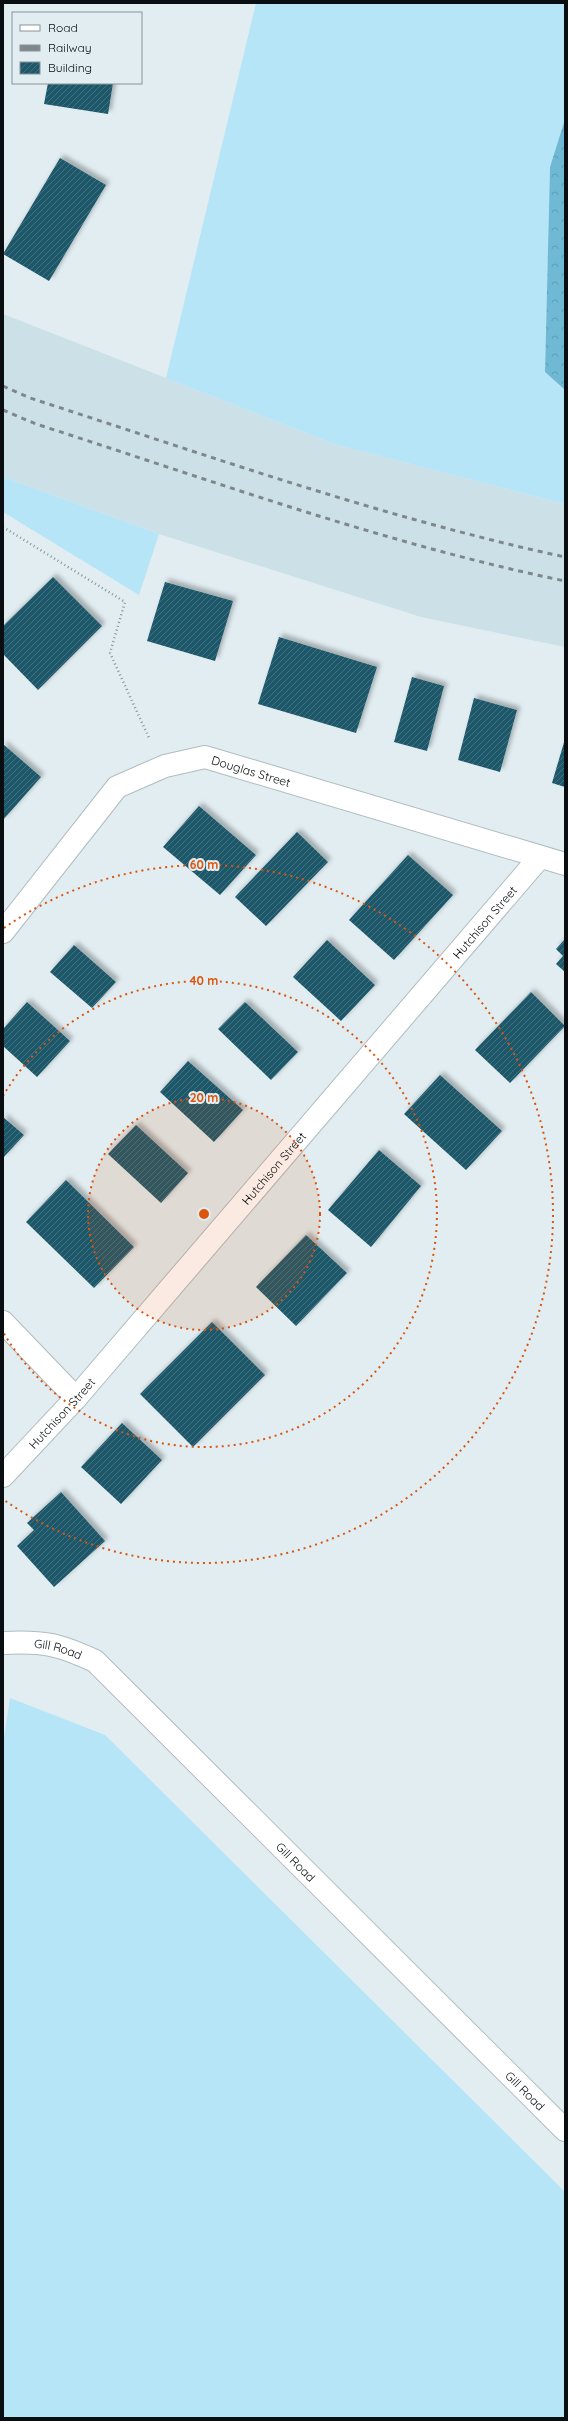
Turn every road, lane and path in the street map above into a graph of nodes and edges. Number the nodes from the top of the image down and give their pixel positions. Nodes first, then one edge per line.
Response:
1 (3, 527) edge
2 (165, 766) junction
3 (540, 857) junction
4 (565, 864) edge
5 (3, 932) edge
6 (3, 1322) edge
7 (76, 1398) junction
8 (3, 1476) edge
9 (3, 1643) edge
10 (565, 2130) edge

1 - 2 path
2 - 3 street, Douglas Street
2 - 5 street, Douglas Street
3 - 4 street, Douglas Street
3 - 7 street, Hutchison Street
6 - 7 street
7 - 8 street, Hutchison Street
9 - 10 street, Gill Road

